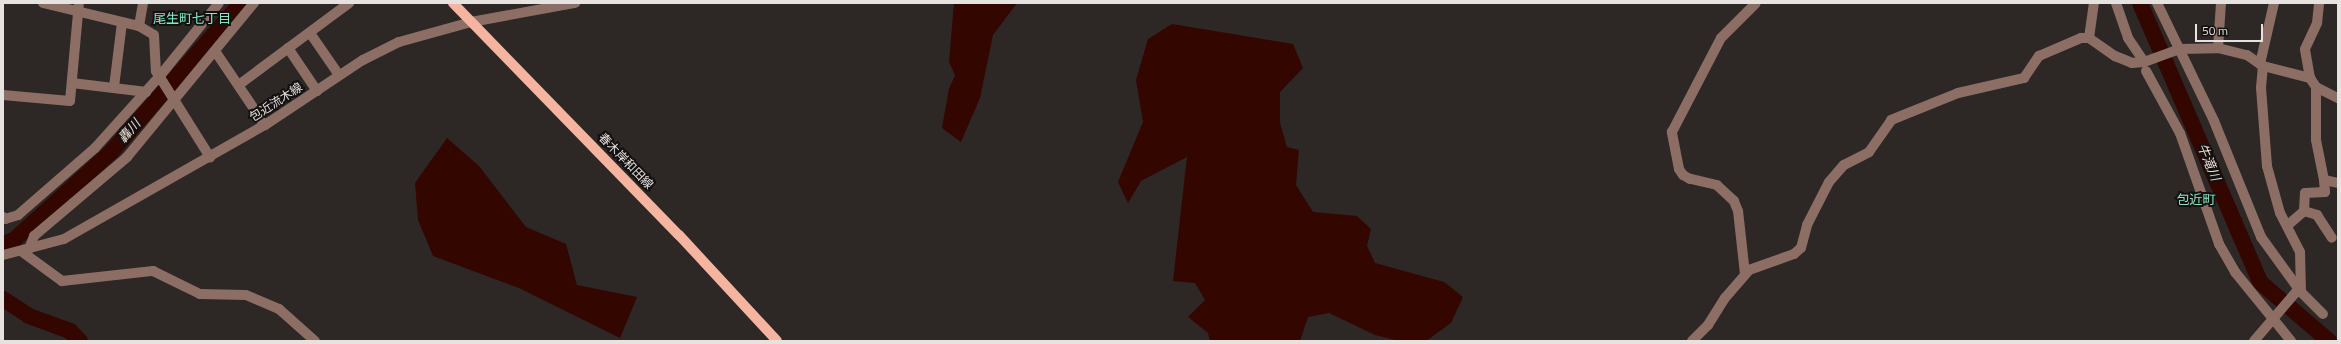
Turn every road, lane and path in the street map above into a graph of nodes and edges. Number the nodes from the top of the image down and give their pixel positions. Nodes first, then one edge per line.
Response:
1 (43, 3) edge
2 (143, 3) edge
3 (219, 3) edge
4 (254, 3) edge
5 (349, 3) edge
6 (453, 3) edge
7 (575, 3) edge
8 (1756, 3) edge
9 (2094, 3) edge
10 (2116, 3) edge
11 (2157, 3) edge
12 (2222, 3) edge
13 (2274, 3) edge
14 (2319, 3) edge
15 (78, 8) edge
16 (471, 22) junction
17 (122, 23) junction
18 (139, 26) junction
19 (310, 33) junction
20 (2089, 38) junction
21 (288, 48) junction
22 (2218, 48) junction
23 (2177, 50) junction
24 (215, 51) junction
25 (2148, 64) junction
26 (2261, 65) junction
27 (159, 76) junction
28 (339, 76) junction
29 (2310, 78) junction
30 (72, 83) junction
31 (240, 84) junction
32 (114, 87) junction
33 (2316, 87) junction
34 (317, 90) junction
35 (146, 92) junction
36 (3, 95) edge
37 (2338, 98) edge
38 (174, 101) junction
39 (265, 125) junction
40 (210, 157) junction
41 (2324, 180) junction
42 (2338, 183) edge
43 (2304, 211) junction
44 (3, 217) edge
45 (2288, 225) junction
46 (2332, 238) dead end
47 (23, 250) junction
48 (3, 256) edge
49 (1745, 274) junction
50 (2298, 292) junction
51 (2323, 314) dead end
52 (2274, 318) junction
53 (316, 341) edge
54 (777, 341) edge
55 (1692, 341) edge
56 (2254, 341) edge
57 (2291, 341) edge

1 - 15 street
2 - 18 street
3 - 27 street
4 - 24 street
5 - 19 street
6 - 16 main road, 春木岸和田線
7 - 16 street, 包近流木線
8 - 49 street
9 - 20 street
10 - 25 street
11 - 23 street
12 - 22 street
13 - 26 street
14 - 29 street
15 - 17 street
15 - 30 street
16 - 28 street, 包近流木線
16 - 54 main road, 春木岸和田線
17 - 18 street
17 - 32 street
18 - 27 street
19 - 21 street
19 - 28 street
20 - 25 street
20 - 49 street
21 - 31 street
21 - 34 street
22 - 23 street
22 - 26 street
23 - 25 street
23 - 50 street
24 - 31 street
24 - 38 street
25 - 52 street
26 - 29 street
26 - 45 street
27 - 35 street
27 - 38 street
28 - 34 street, 包近流木線
29 - 33 street
30 - 32 street
30 - 36 street
31 - 39 street
32 - 35 street
33 - 37 street
33 - 41 street
34 - 39 street, 包近流木線
35 - 44 street
38 - 40 street
38 - 47 street
39 - 40 street, 包近流木線
40 - 47 street, 包近流木線
41 - 42 street
41 - 43 street
43 - 45 street
43 - 46 street
45 - 50 street
47 - 48 street, 包近流木線
47 - 53 street
49 - 55 street
50 - 51 street
50 - 52 street
52 - 56 street
52 - 57 street

